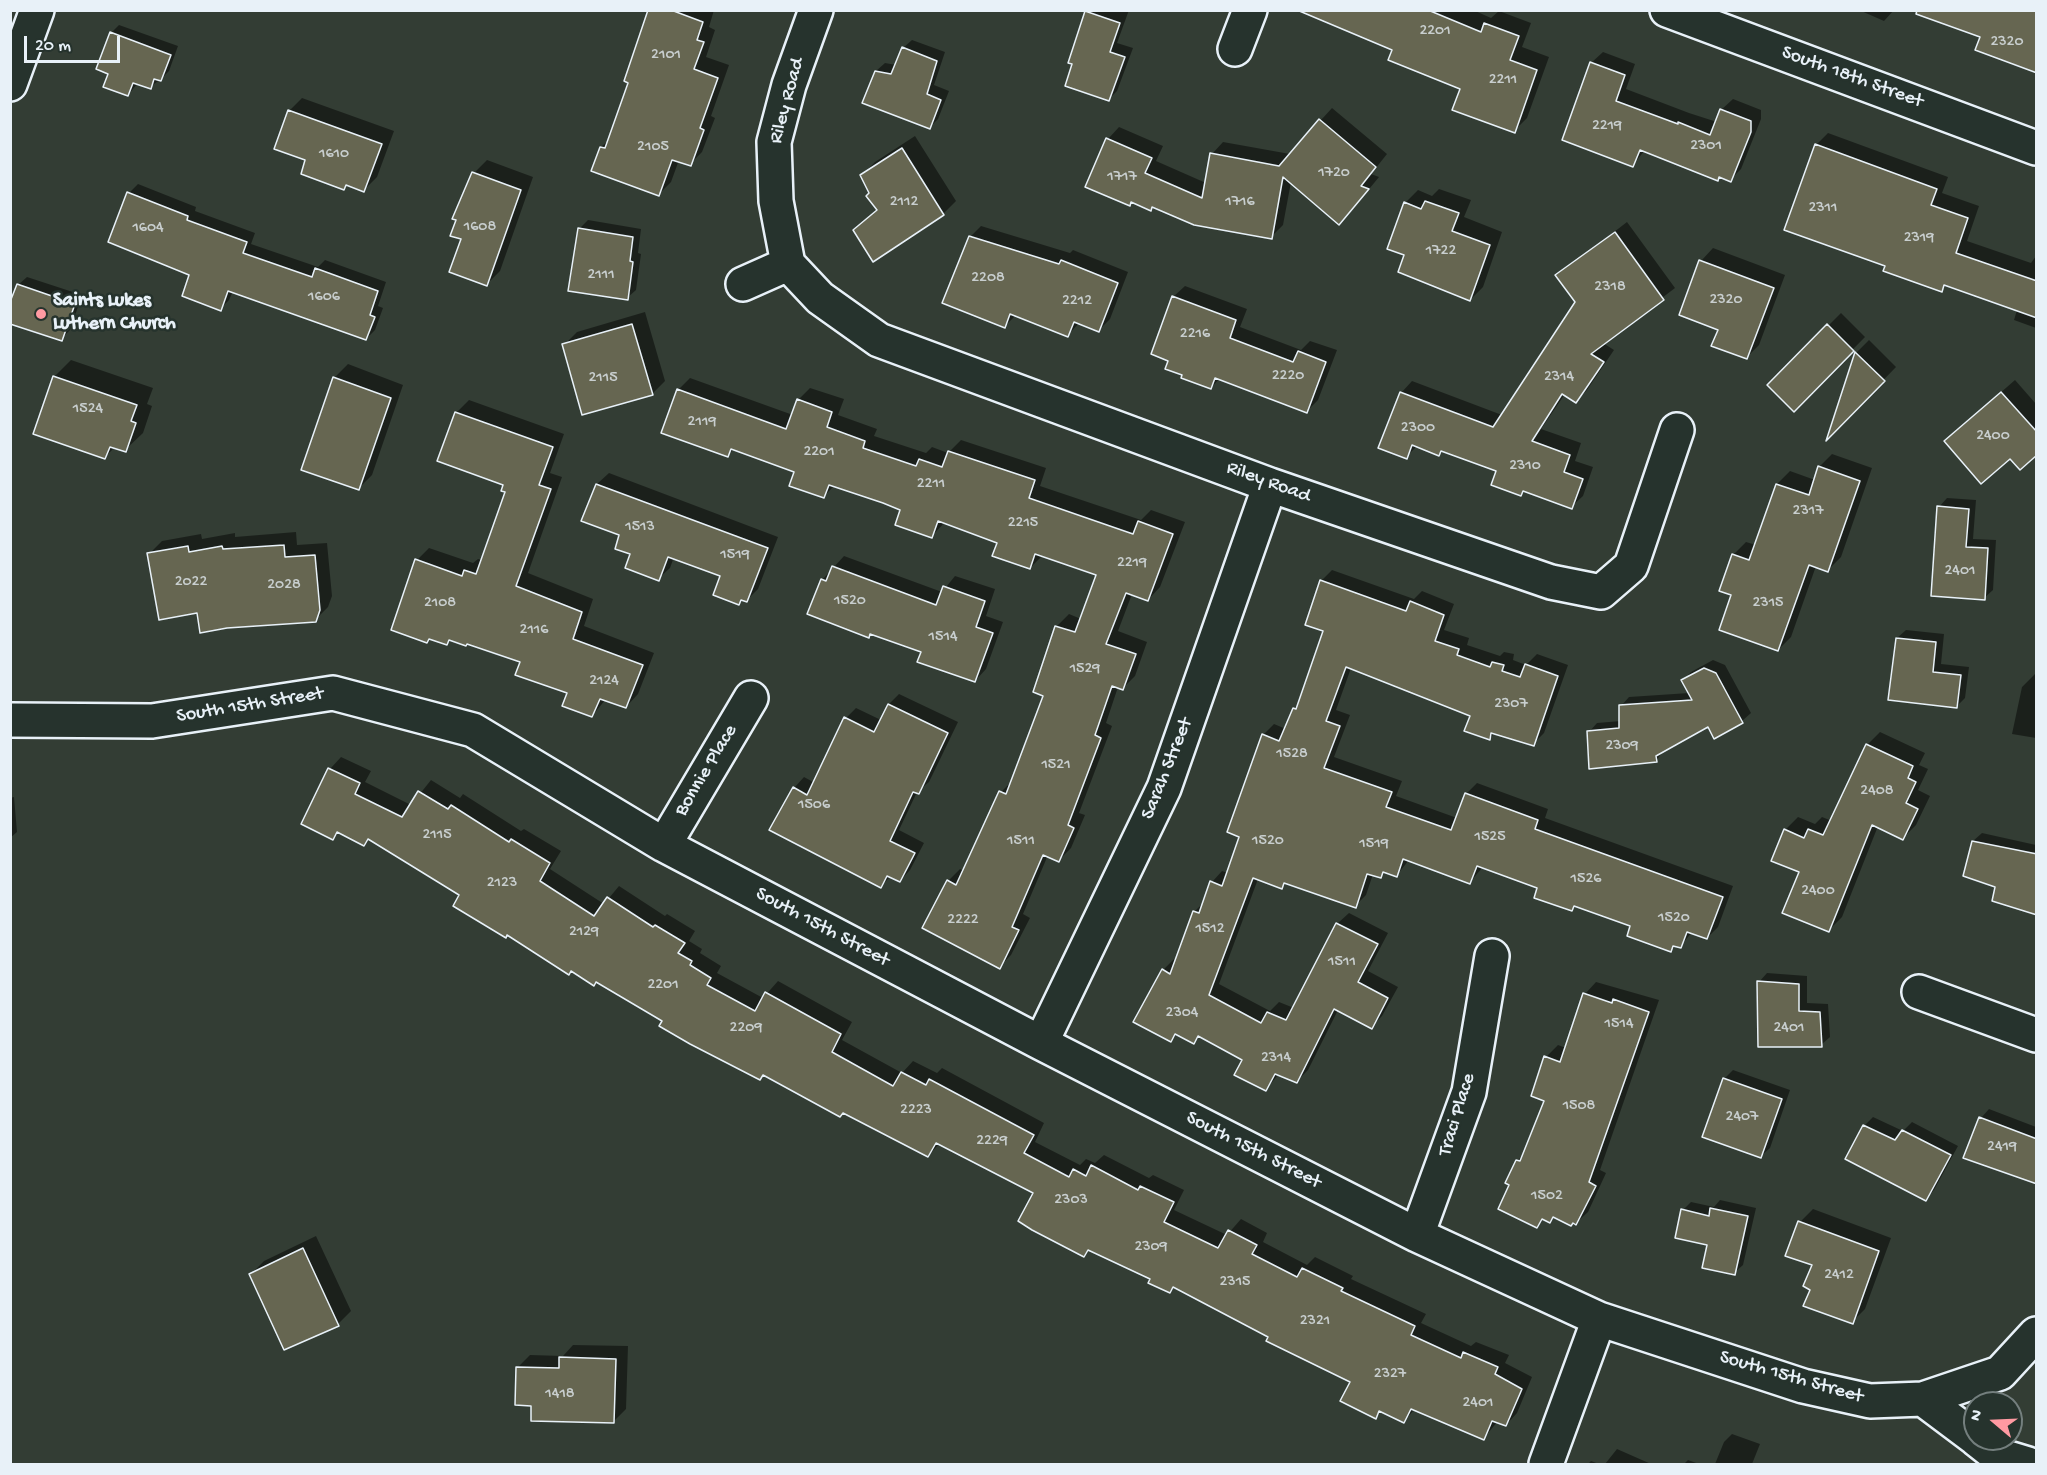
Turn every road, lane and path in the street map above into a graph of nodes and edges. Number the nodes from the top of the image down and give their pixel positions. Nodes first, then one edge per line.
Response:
1 (37, 10) edge
2 (816, 10) edge
3 (1250, 10) edge
4 (1666, 10) edge
5 (1235, 49) dead end
6 (10, 84) edge
7 (2037, 148) edge
8 (788, 264) junction
9 (744, 284) dead end
10 (1677, 430) dead end
11 (1270, 485) junction
12 (751, 698) dead end
13 (10, 720) edge
14 (664, 845) junction
15 (1492, 956) dead end
16 (1919, 992) dead end
17 (2037, 1035) edge
18 (1041, 1043) junction
19 (1417, 1235) junction
20 (1599, 1319) junction
21 (2037, 1334) edge
22 (1923, 1399) junction
23 (1963, 1430) edge
24 (1991, 1451) edge
25 (1545, 1464) edge
26 (2028, 1464) edge

1 - 6 street
2 - 8 street, Riley Road
3 - 5 street
4 - 7 street, South 18th Street
8 - 9 street
8 - 11 street, Riley Road
10 - 11 street, Riley Road
11 - 18 street, Sarah Street
12 - 14 street, Bonnie Place
13 - 14 street, South 15th Street
14 - 18 street, South 15th Street
15 - 19 street, Traci Place
16 - 17 street
18 - 19 street, South 15th Street
19 - 20 street, South 15th Street
20 - 22 street, South 15th Street
20 - 25 street
21 - 22 street, South 15th Street
22 - 23 street
24 - 26 street

